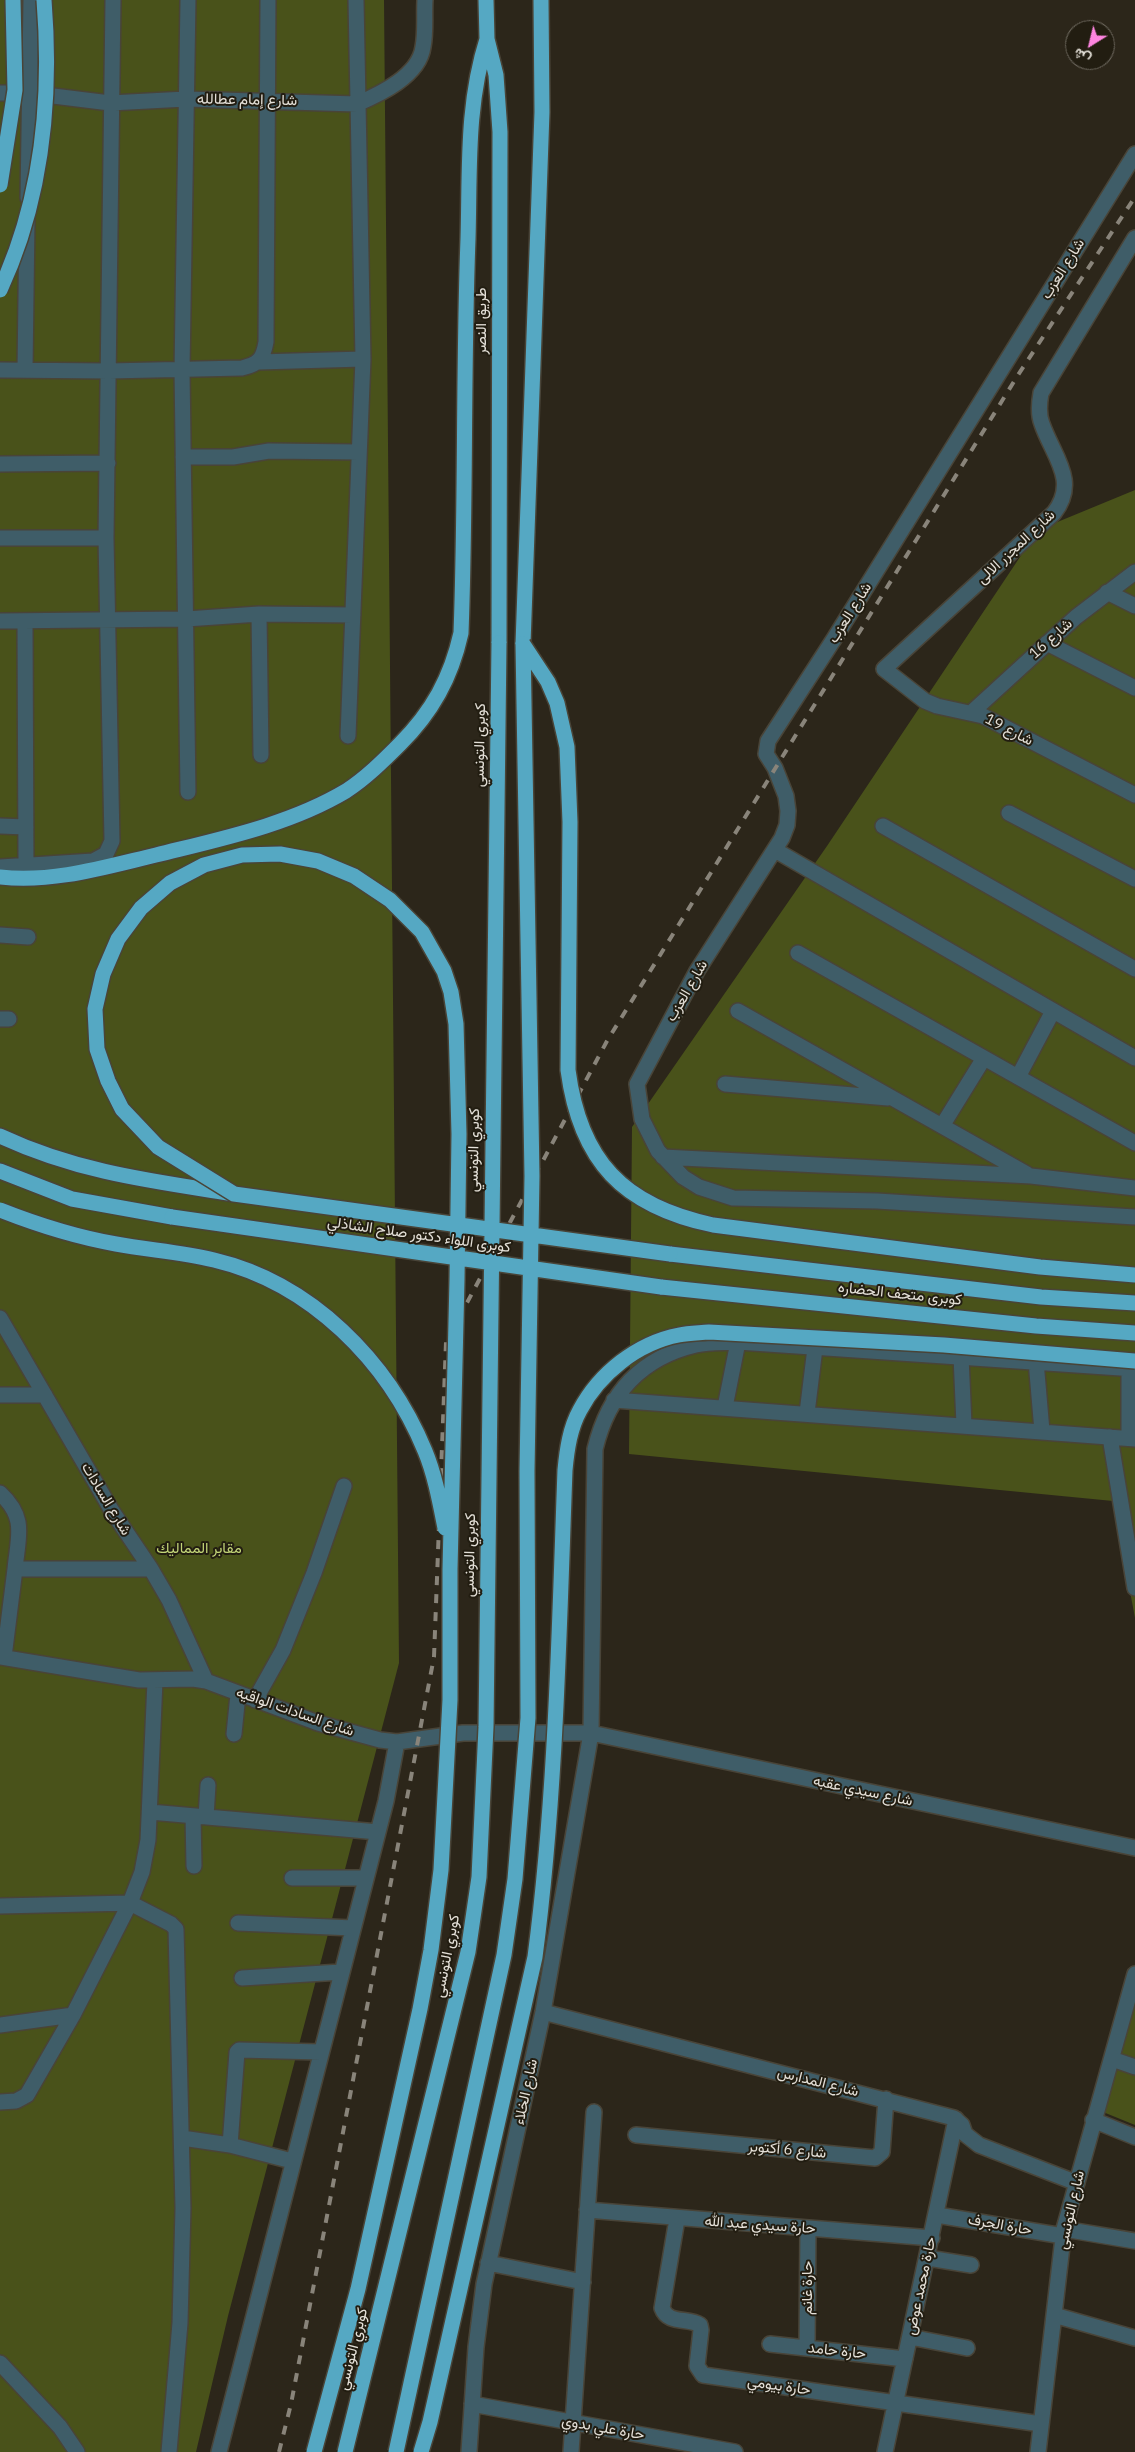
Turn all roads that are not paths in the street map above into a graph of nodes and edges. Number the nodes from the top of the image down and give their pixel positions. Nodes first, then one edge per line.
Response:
1 (13, 0) edge
2 (30, 0) edge
3 (44, 0) edge
4 (113, 0) edge
5 (188, 0) edge
6 (268, 0) edge
7 (356, 0) edge
8 (425, 0) edge
9 (486, 0) edge
10 (541, 0) edge
11 (487, 40) junction
12 (0, 93) edge
13 (29, 93) junction
14 (186, 99) junction
15 (269, 100) junction
16 (110, 103) junction
17 (356, 104) junction
18 (1135, 154) edge
19 (0, 185) edge
20 (1135, 238) edge
21 (0, 290) edge
22 (363, 359) junction
23 (259, 362) junction
24 (0, 370) edge
25 (25, 370) junction
26 (182, 370) junction
27 (109, 371) junction
28 (359, 452) junction
29 (184, 457) junction
30 (108, 463) junction
31 (0, 464) edge
32 (0, 538) edge
33 (106, 538) junction
34 (1135, 572) edge
35 (1107, 592) junction
36 (1135, 606) edge
37 (259, 614) junction
38 (353, 615) junction
39 (186, 619) junction
40 (108, 620) junction
41 (25, 621) junction
42 (0, 622) edge
43 (499, 643) joint
44 (1047, 643) junction
45 (523, 644) junction
46 (884, 669) joint
47 (1135, 688) edge
48 (972, 712) junction
49 (348, 736) dead end
50 (261, 755) dead end
51 (188, 792) dead end
52 (1135, 795) edge
53 (1009, 813) dead end
54 (0, 826) edge
55 (883, 826) dead end
56 (26, 827) junction
57 (775, 850) junction
58 (0, 867) edge
59 (26, 867) junction
60 (0, 877) edge
61 (1135, 879) edge
62 (0, 935) edge
63 (28, 936) dead end
64 (798, 953) dead end
65 (1135, 969) edge
66 (1052, 1011) junction
67 (738, 1012) dead end
68 (984, 1058) junction
69 (1135, 1058) edge
70 (1018, 1077) junction
71 (725, 1084) dead end
72 (894, 1098) junction
73 (942, 1126) junction
74 (0, 1136) edge
75 (1135, 1143) edge
76 (663, 1157) junction
77 (0, 1171) edge
78 (1031, 1176) junction
79 (1135, 1188) edge
80 (234, 1194) junction
81 (0, 1210) edge
82 (1135, 1217) edge
83 (670, 1254) joint
84 (1135, 1275) edge
85 (661, 1287) joint
86 (1135, 1303) edge
87 (0, 1318) edge
88 (1135, 1333) edge
89 (738, 1342) junction
90 (815, 1348) junction
91 (960, 1356) junction
92 (1036, 1361) junction
93 (1133, 1367) edge
94 (0, 1395) edge
95 (45, 1395) junction
96 (614, 1400) junction
97 (725, 1408) junction
98 (807, 1413) junction
99 (964, 1425) junction
100 (1042, 1431) junction
101 (1110, 1437) junction
102 (1132, 1439) edge
103 (344, 1486) dead end
104 (0, 1493) edge
105 (14, 1569) junction
106 (151, 1569) junction
107 (450, 1569) junction
108 (1135, 1588) edge
109 (2, 1657) edge
110 (155, 1681) junction
111 (206, 1682) junction
112 (238, 1694) junction
113 (255, 1700) junction
114 (591, 1733) junction
115 (234, 1734) dead end
116 (397, 1742) junction
117 (208, 1785) dead end
118 (150, 1812) junction
119 (200, 1816) junction
120 (378, 1832) junction
121 (1135, 1848) edge
122 (194, 1866) dead end
123 (292, 1878) dead end
124 (366, 1878) junction
125 (130, 1903) junction
126 (0, 1906) edge
127 (238, 1924) dead end
128 (353, 1928) junction
129 (342, 1972) junction
130 (1135, 1974) edge
131 (242, 1978) dead end
132 (543, 2012) junction
133 (73, 2015) junction
134 (0, 2025) edge
135 (321, 2052) junction
136 (1112, 2059) junction
137 (1135, 2068) edge
138 (886, 2099) junction
139 (0, 2102) edge
140 (594, 2112) dead end
141 (956, 2119) junction
142 (1093, 2120) junction
143 (636, 2135) dead end
144 (1135, 2137) edge
145 (182, 2138) junction
146 (230, 2145) junction
147 (292, 2161) junction
148 (1077, 2183) junction
149 (587, 2210) junction
150 (937, 2215) junction
151 (677, 2218) junction
152 (808, 2228) junction
153 (1064, 2232) junction
154 (932, 2238) junction
155 (1135, 2241) edge
156 (928, 2258) junction
157 (488, 2263) junction
158 (971, 2265) dead end
159 (583, 2282) junction
160 (1054, 2314) junction
161 (910, 2337) junction
162 (1135, 2338) edge
163 (770, 2344) dead end
164 (807, 2348) junction
165 (967, 2348) dead end
166 (906, 2359) junction
167 (0, 2363) edge
168 (896, 2403) junction
169 (472, 2404) junction
170 (574, 2422) junction
171 (1041, 2424) junction
172 (715, 2450) edge
173 (77, 2452) edge
174 (169, 2452) edge
175 (219, 2452) edge
176 (314, 2452) edge
177 (345, 2452) edge
178 (396, 2452) edge
179 (421, 2452) edge
180 (469, 2452) edge
181 (571, 2452) edge
182 (734, 2452) edge
183 (885, 2452) edge
184 (1038, 2452) edge

1 - 19 highway, bridge
2 - 13 street
3 - 21 highway, bridge
4 - 16 street
5 - 14 street
6 - 15 street
7 - 17 street
8 - 17 street, شارع إمام عطالله
9 - 11 highway, طريق النصر
10 - 45 highway
11 - 43 highway, طريق النصر
11 - 60 highway
12 - 13 street, شارع إمام عطالله
13 - 16 street, شارع إمام عطالله
13 - 25 street
14 - 15 street, شارع إمام عطالله
14 - 16 street, شارع إمام عطالله
14 - 26 street
15 - 17 street, شارع إمام عطالله
15 - 23 street
16 - 27 street
17 - 22 street
18 - 57 street, شارع العزب
20 - 46 street, شارع المجزر الالى
22 - 23 street
22 - 28 street
23 - 26 street
24 - 25 street
25 - 27 street
26 - 27 street
26 - 29 street
27 - 30 street
28 - 29 street
28 - 38 street
29 - 39 street
30 - 31 street
30 - 33 street
32 - 33 street
33 - 40 street
34 - 35 street, شارع 16
35 - 36 street
35 - 44 street, شارع 16
37 - 38 street
37 - 39 street
37 - 50 street
38 - 49 street
39 - 40 street
39 - 51 street
40 - 41 street
40 - 59 street
41 - 42 street
41 - 56 street
43 - 177 highway, كوبري التونسي, bridge
44 - 47 street
44 - 48 street, شارع 16
45 - 84 highway, bridge
45 - 178 highway, bridge
46 - 48 street, شارع 19
48 - 52 street, شارع 19
53 - 61 street
54 - 56 street
55 - 65 street
56 - 59 street
57 - 66 street
57 - 76 street, شارع العزب
58 - 59 street
62 - 63 street
64 - 68 street
66 - 69 street
66 - 70 street
67 - 72 street
68 - 70 street
68 - 73 street
70 - 75 street
71 - 72 street
72 - 73 street
73 - 78 street
74 - 80 highway, كوبرى اللواء دكتور صلاح الشاذلي
76 - 78 street
76 - 82 street
77 - 85 highway, كوبرى اللواء دكتور صلاح الشاذلي, bridge
78 - 79 street
80 - 83 highway, كوبرى اللواء دكتور صلاح الشاذلي, bridge
80 - 107 highway, bridge
81 - 107 highway, bridge
83 - 86 highway, كوبرى متحف الحضاره
85 - 88 highway, كوبرى متحف الحضاره
87 - 95 street, شارع السادات
89 - 90 street, شارع الخلاء
89 - 96 street, شارع الخلاء
89 - 97 street
90 - 91 street, شارع الخلاء
90 - 98 street
91 - 92 street, شارع الخلاء
91 - 99 street
92 - 93 street, شارع الخلاء
92 - 100 street
93 - 102 street
93 - 179 highway, bridge
94 - 95 street
95 - 106 street, شارع السادات
96 - 97 street
96 - 114 street, شارع الخلاء
97 - 98 street
98 - 99 street
99 - 100 street
100 - 101 street
101 - 102 street
101 - 108 street
103 - 113 street
104 - 105 street
105 - 106 street
105 - 109 street
106 - 111 street, شارع السادات
107 - 176 highway, bridge
109 - 110 street, شارع السادات الواقيه
110 - 111 street, شارع السادات الواقيه
110 - 118 street
111 - 112 street, شارع السادات الواقيه
112 - 113 street, شارع السادات الواقيه
112 - 115 street
113 - 116 street, شارع السادات الواقيه
114 - 116 street, شارع السادات الواقيه
114 - 121 street, شارع سيدي عقبه
114 - 132 street, شارع الخلاء
116 - 120 street
117 - 119 street
118 - 119 street
118 - 125 street
119 - 120 street
119 - 122 street
120 - 124 street
123 - 124 street
124 - 128 street
125 - 126 street
125 - 133 street
125 - 145 street
127 - 128 street
128 - 129 street
129 - 131 street
129 - 135 street
130 - 136 street, شارع التونسي
132 - 138 street, شارع المدارس
132 - 157 street, شارع الخلاء
133 - 134 street
133 - 139 street
135 - 146 street
135 - 147 street
136 - 137 street
136 - 142 street, شارع التونسي
138 - 141 street, شارع المدارس
138 - 143 street, شارع 6 أكتوبر
140 - 149 street
141 - 148 street
141 - 150 street, حارة محمد عوض
142 - 144 street
142 - 148 street, شارع التونسي
145 - 146 street
145 - 174 street
146 - 147 street
147 - 175 street
148 - 153 street, شارع التونسي
149 - 151 street, حارة سيدي عبد الله
149 - 159 street
150 - 153 street, حارة الجرف
150 - 154 street, حارة محمد عوض
151 - 152 street, حارة سيدي عبد الله
151 - 168 street, حارة بيومي
152 - 154 street, حارة سيدي عبد الله
152 - 164 street, حارة غانم
153 - 155 street, حارة الجرف
153 - 160 street, شارع التونسي
154 - 156 street, حارة محمد عوض
156 - 158 street
156 - 161 street, حارة محمد عوض
157 - 159 street
157 - 169 street, شارع الخلاء
159 - 170 street
160 - 162 street
160 - 171 street, شارع التونسي
161 - 165 street
161 - 166 street, حارة محمد عوض
163 - 164 street, حارة حامد
164 - 166 street, حارة حامد
166 - 168 street, حارة محمد عوض
167 - 173 street
168 - 171 street, حارة بيومي
168 - 183 street, حارة محمد عوض
169 - 170 street, حارة علي بدوي
169 - 180 street, شارع الخلاء
170 - 172 street, حارة علي بدوي
170 - 181 street
171 - 184 street, شارع التونسي
172 - 182 street, حارة علي بدوي

